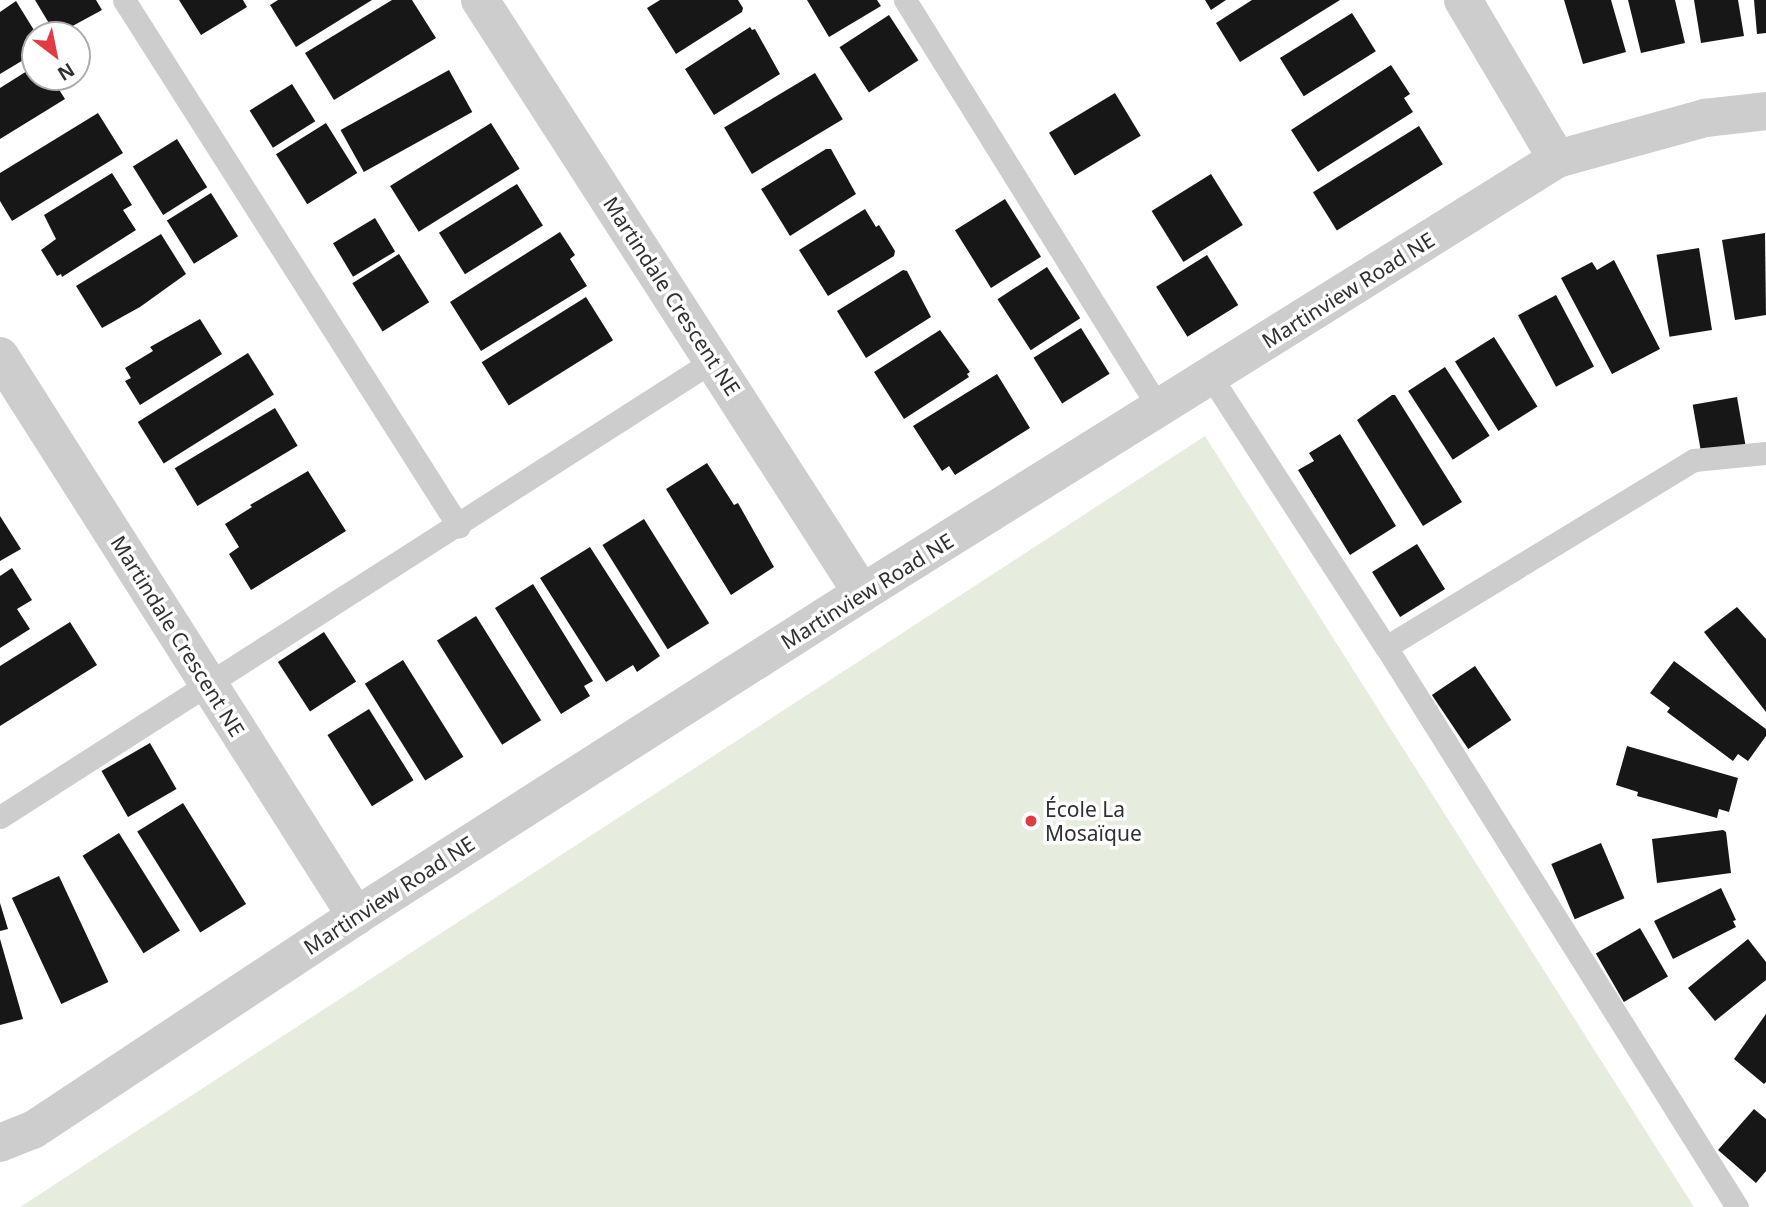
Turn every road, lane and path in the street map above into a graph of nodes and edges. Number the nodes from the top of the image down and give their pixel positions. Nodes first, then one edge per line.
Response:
1 (124, 0) edge
2 (480, 0) edge
3 (905, 0) edge
4 (1463, 0) edge
5 (1766, 111) edge
6 (1557, 159) junction
7 (0, 356) edge
8 (714, 360) junction
9 (1211, 377) junction
10 (1160, 409) junction
11 (1766, 453) edge
12 (459, 527) junction
13 (862, 593) junction
14 (1386, 647) junction
15 (208, 682) junction
16 (0, 817) edge
17 (356, 916) junction
18 (0, 1143) edge
19 (1737, 1207) edge

1 - 12 lane
2 - 8 street, Martindale Crescent NE
3 - 10 lane
4 - 6 street
5 - 6 street, Martinview Road NE
6 - 9 street, Martinview Road NE
7 - 15 street, Martindale Crescent NE
8 - 12 lane
8 - 13 street, Martindale Crescent NE
9 - 10 street, Martinview Road NE
9 - 14 lane
10 - 13 street, Martinview Road NE
11 - 14 lane
12 - 15 lane
13 - 17 street, Martinview Road NE
14 - 19 lane
15 - 16 lane
15 - 17 street, Martindale Crescent NE
17 - 18 street, Martinview Road NE

